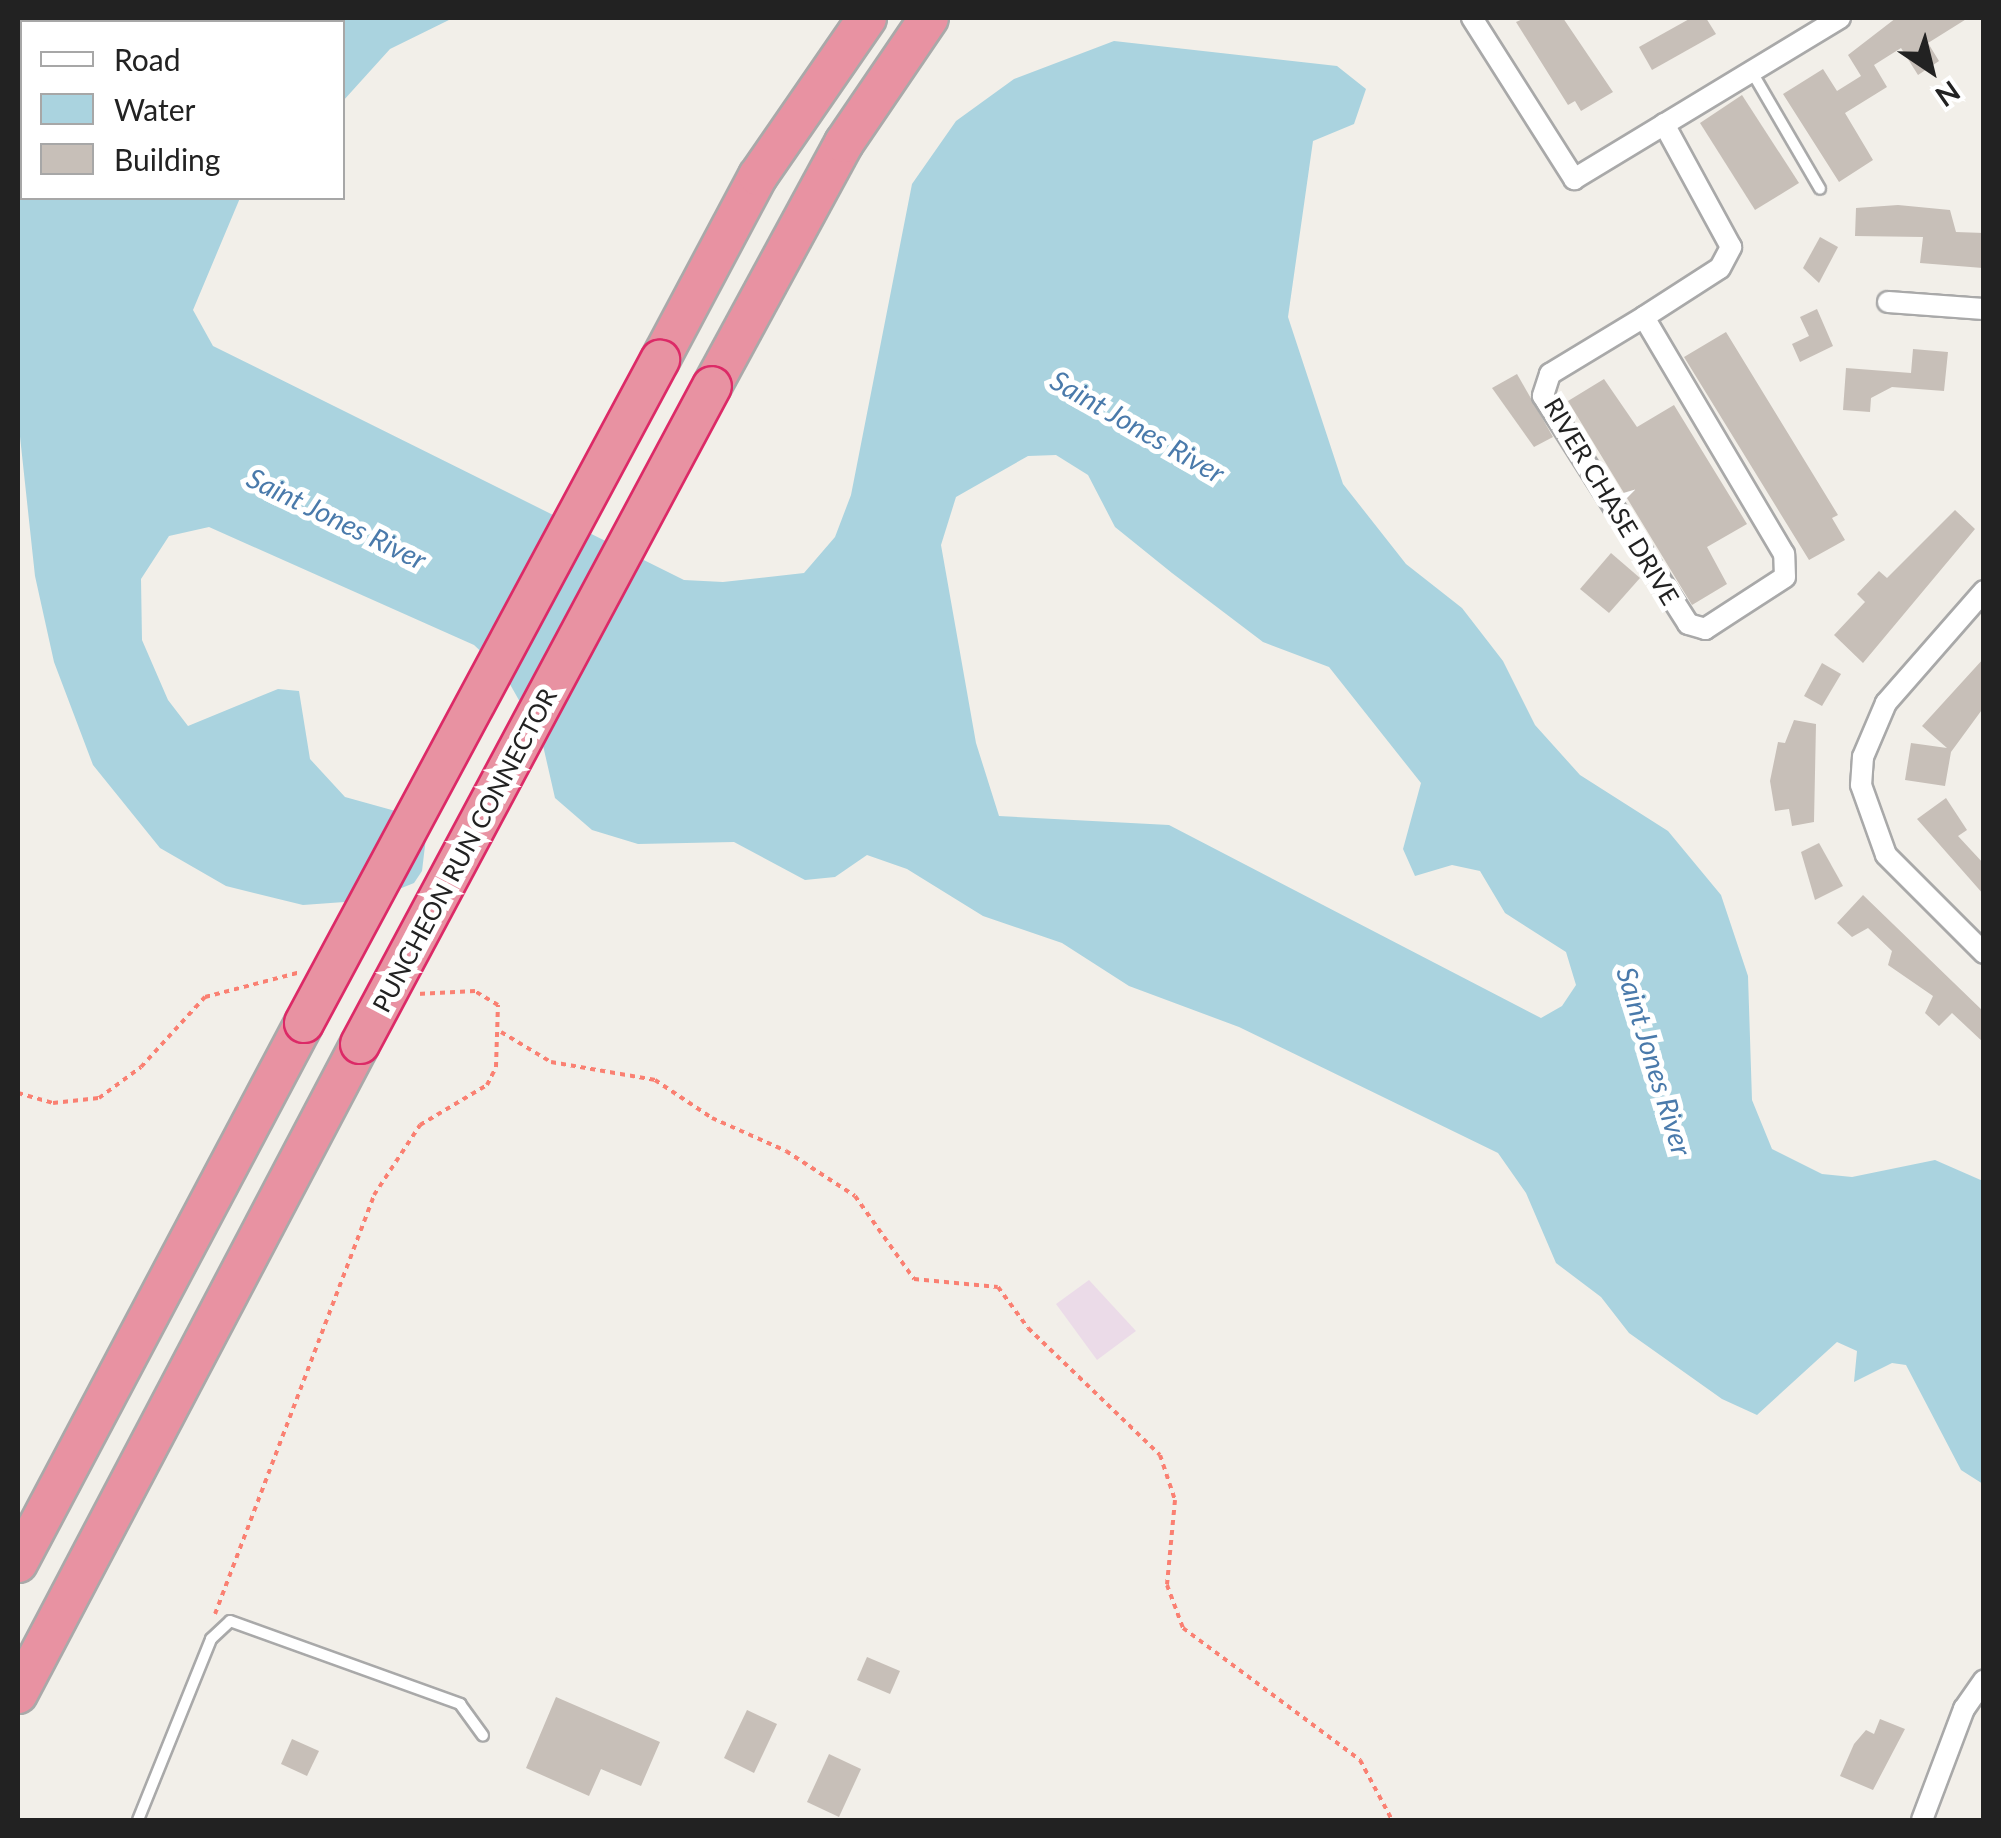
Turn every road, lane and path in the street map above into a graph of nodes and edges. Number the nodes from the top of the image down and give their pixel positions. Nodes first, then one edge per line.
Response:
1 (867, 18) edge
2 (929, 18) edge
3 (1472, 18) edge
4 (1840, 18) edge
5 (1752, 71) junction
6 (1664, 124) junction
7 (1820, 189) dead end
8 (1888, 302) dead end
9 (1984, 309) edge
10 (1644, 317) junction
11 (1984, 590) edge
12 (1984, 953) edge
13 (501, 1032) dead end
14 (18, 1563) edge
15 (1984, 1680) edge
16 (18, 1694) edge
17 (483, 1736) dead end
18 (138, 1820) edge
19 (1392, 1820) edge
20 (1922, 1820) edge

1 - 14 highway, bridge
2 - 16 highway, PUNCHEON RUN CONNECTOR, bridge
3 - 6 street
4 - 5 street
5 - 6 street
5 - 7 lane
6 - 10 street, RIVER CHASE DRIVE
8 - 9 street
10 - 10 street, RIVER CHASE DRIVE
11 - 12 street
13 - 19 path
15 - 20 street
17 - 18 lane

